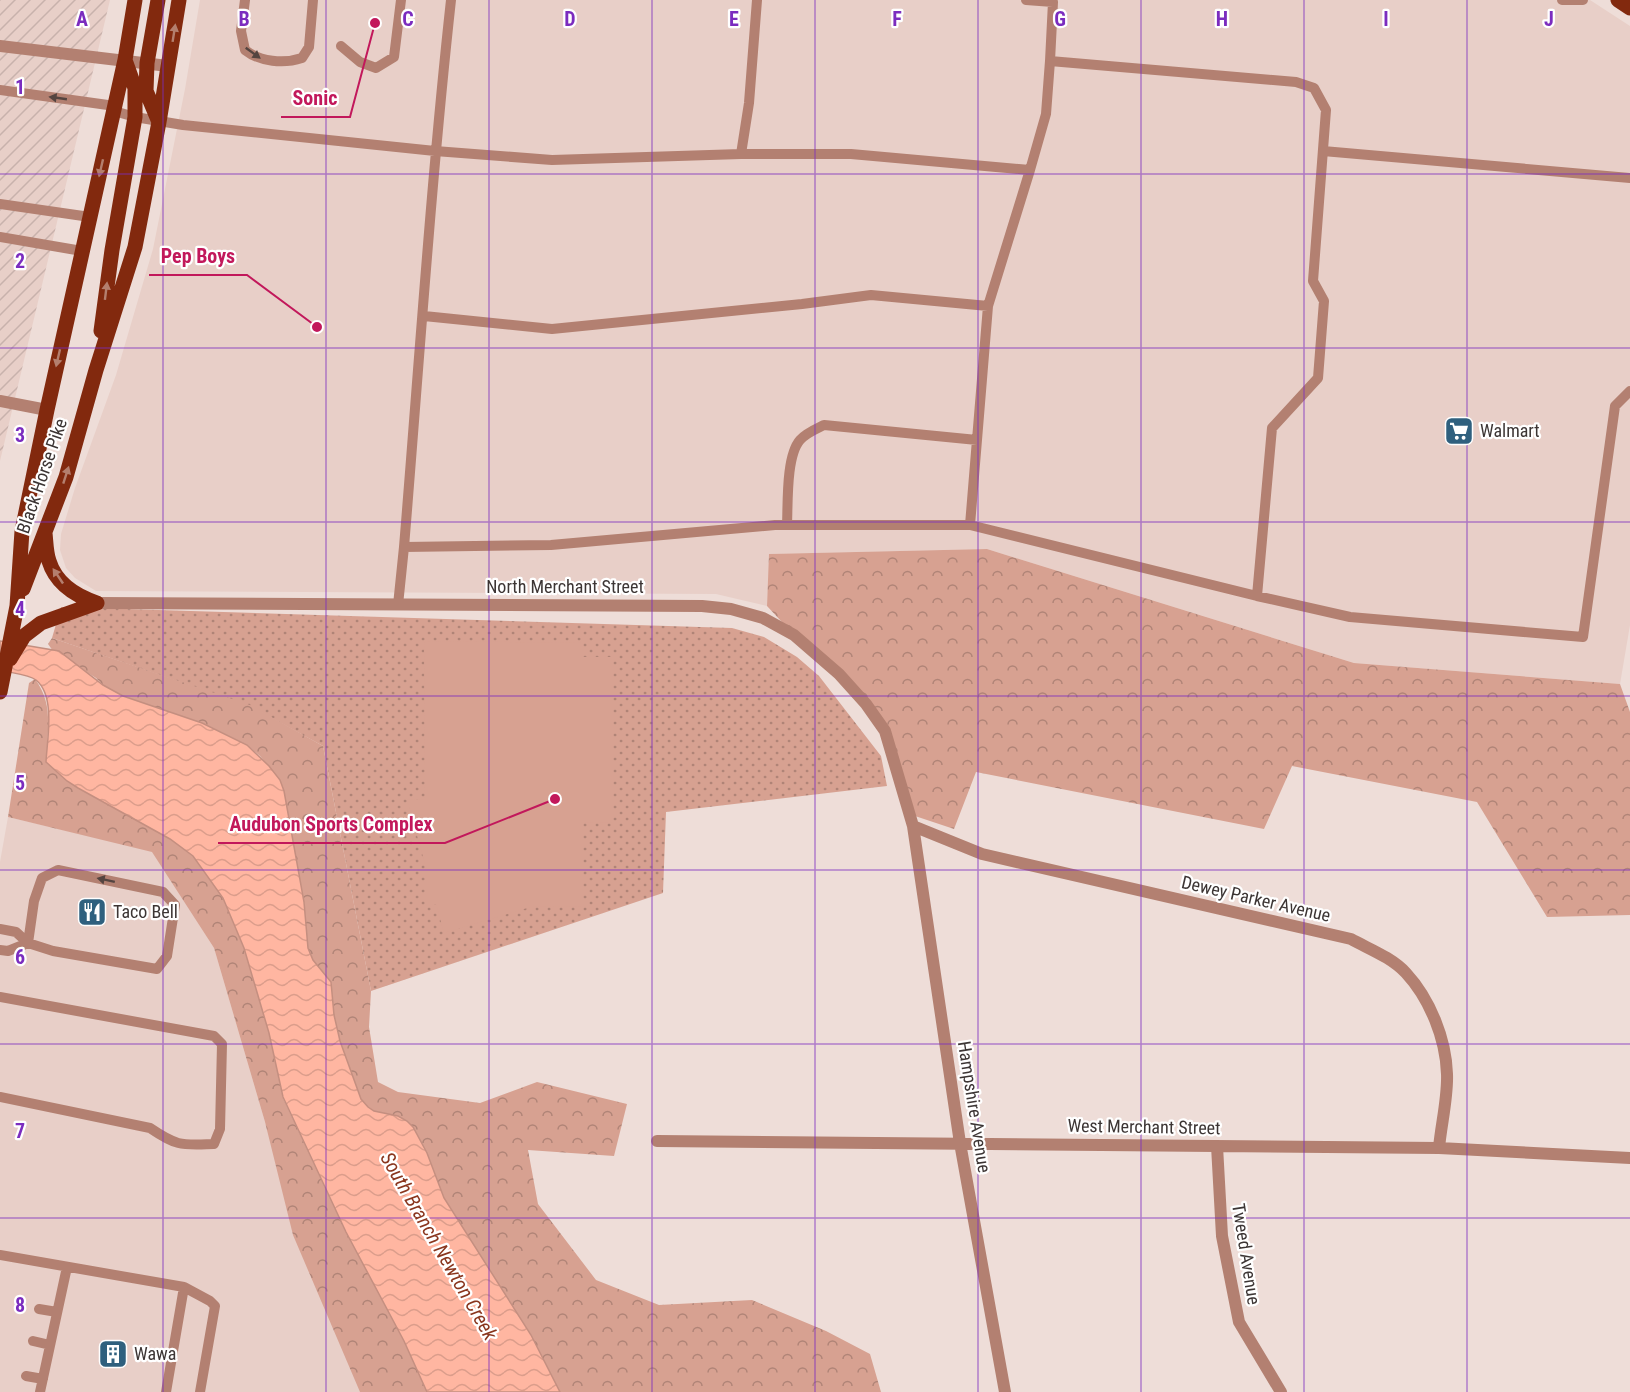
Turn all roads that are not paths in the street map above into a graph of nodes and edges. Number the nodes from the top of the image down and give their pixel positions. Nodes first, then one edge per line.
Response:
1 (135, 0) edge
2 (158, 0) edge
3 (179, 0) edge
4 (245, 0) edge
5 (313, 0) edge
6 (401, 0) edge
7 (451, 0) edge
8 (757, 0) edge
9 (1026, 0) edge
10 (1562, 0) edge
11 (1583, 0) edge
12 (1618, 0) edge
13 (1630, 8) edge
14 (0, 46) edge
15 (341, 46) dead end
16 (125, 60) junction
17 (1050, 61) junction
18 (147, 63) junction
19 (168, 66) junction
20 (0, 90) edge
21 (115, 108) junction
22 (135, 117) junction
23 (159, 122) junction
24 (435, 151) junction
25 (1323, 151) junction
26 (741, 154) junction
27 (1030, 170) junction
28 (1630, 178) edge
29 (0, 204) edge
30 (90, 217) junction
31 (0, 237) edge
32 (82, 251) junction
33 (987, 306) junction
34 (424, 316) junction
35 (96, 370) junction
36 (1630, 391) edge
37 (0, 401) edge
38 (46, 410) junction
39 (977, 440) junction
40 (787, 525) junction
41 (970, 525) junction
42 (45, 530) junction
43 (404, 547) junction
44 (1257, 596) junction
45 (97, 603) junction
46 (398, 604) junction
47 (17, 606) junction
48 (18, 635) junction
49 (0, 692) edge
50 (913, 826) junction
51 (0, 929) edge
52 (28, 942) junction
53 (0, 950) edge
54 (0, 997) edge
55 (0, 1097) edge
56 (657, 1141) dead end
57 (960, 1143) junction
58 (1217, 1146) junction
59 (1439, 1148) junction
60 (1630, 1158) edge
61 (0, 1255) edge
62 (67, 1267) junction
63 (184, 1287) junction
64 (39, 1309) dead end
65 (57, 1312) junction
66 (33, 1341) dead end
67 (50, 1345) junction
68 (26, 1376) dead end
69 (43, 1379) junction
70 (40, 1392) edge
71 (166, 1392) edge
72 (200, 1392) edge
73 (1005, 1392) edge
74 (1281, 1392) edge

1 - 16 main road, Black Horse Pike
2 - 18 main road
19 -> 3 main road, Black Horse Pike
4 -> 5 lane
6 - 15 lane
7 - 24 lane
8 - 26 lane
9 - 17 lane
10 - 11 lane
12 - 13 main road
14 - 16 street
16 - 18 street
16 - 21 main road, Black Horse Pike
16 - 22 main road
17 - 25 lane
17 - 27 lane
18 - 19 street
18 - 23 main road
19 - 23 main road, Black Horse Pike
21 -> 20 lane
21 - 22 lane
21 -> 30 main road, Black Horse Pike
22 - 23 lane
35 -> 22 main road
23 - 24 lane
23 - 35 main road, Black Horse Pike
24 - 26 lane
24 - 34 lane
25 - 28 lane
25 - 44 lane
26 - 27 lane
27 - 33 lane
29 - 30 lane
30 - 32 main road, Black Horse Pike
31 - 32 lane
32 -> 38 main road, Black Horse Pike
33 - 34 lane
33 - 39 lane
34 - 43 lane
42 -> 35 main road, Black Horse Pike
36 - 44 lane
37 - 38 street
38 - 47 main road, Black Horse Pike
39 - 40 lane
39 - 41 lane
40 - 41 lane
40 - 43 lane
41 - 44 lane
45 -> 42 main road
42 - 47 main road, Black Horse Pike
43 - 46 lane
45 - 46 street, North Merchant Street
45 - 48 main road
46 - 50 street, North Merchant Street
47 - 48 main road
48 - 49 main road
50 - 57 street, Hampshire Avenue
50 - 59 street, Dewey Parker Avenue
51 - 52 lane
52 -> 52 lane
52 - 53 lane
54 - 55 lane
56 - 57 street, West Merchant Street
57 - 58 street, West Merchant Street
57 - 73 street, Hampshire Avenue
58 - 59 street, West Merchant Street
58 - 74 street, Tweed Avenue
59 - 60 street, West Merchant Street
61 - 62 lane
62 - 63 lane
62 - 65 lane
63 - 71 lane
63 - 72 lane
64 - 65 lane
65 - 67 lane
66 - 67 lane
67 - 69 lane
68 - 69 lane
69 - 70 lane

